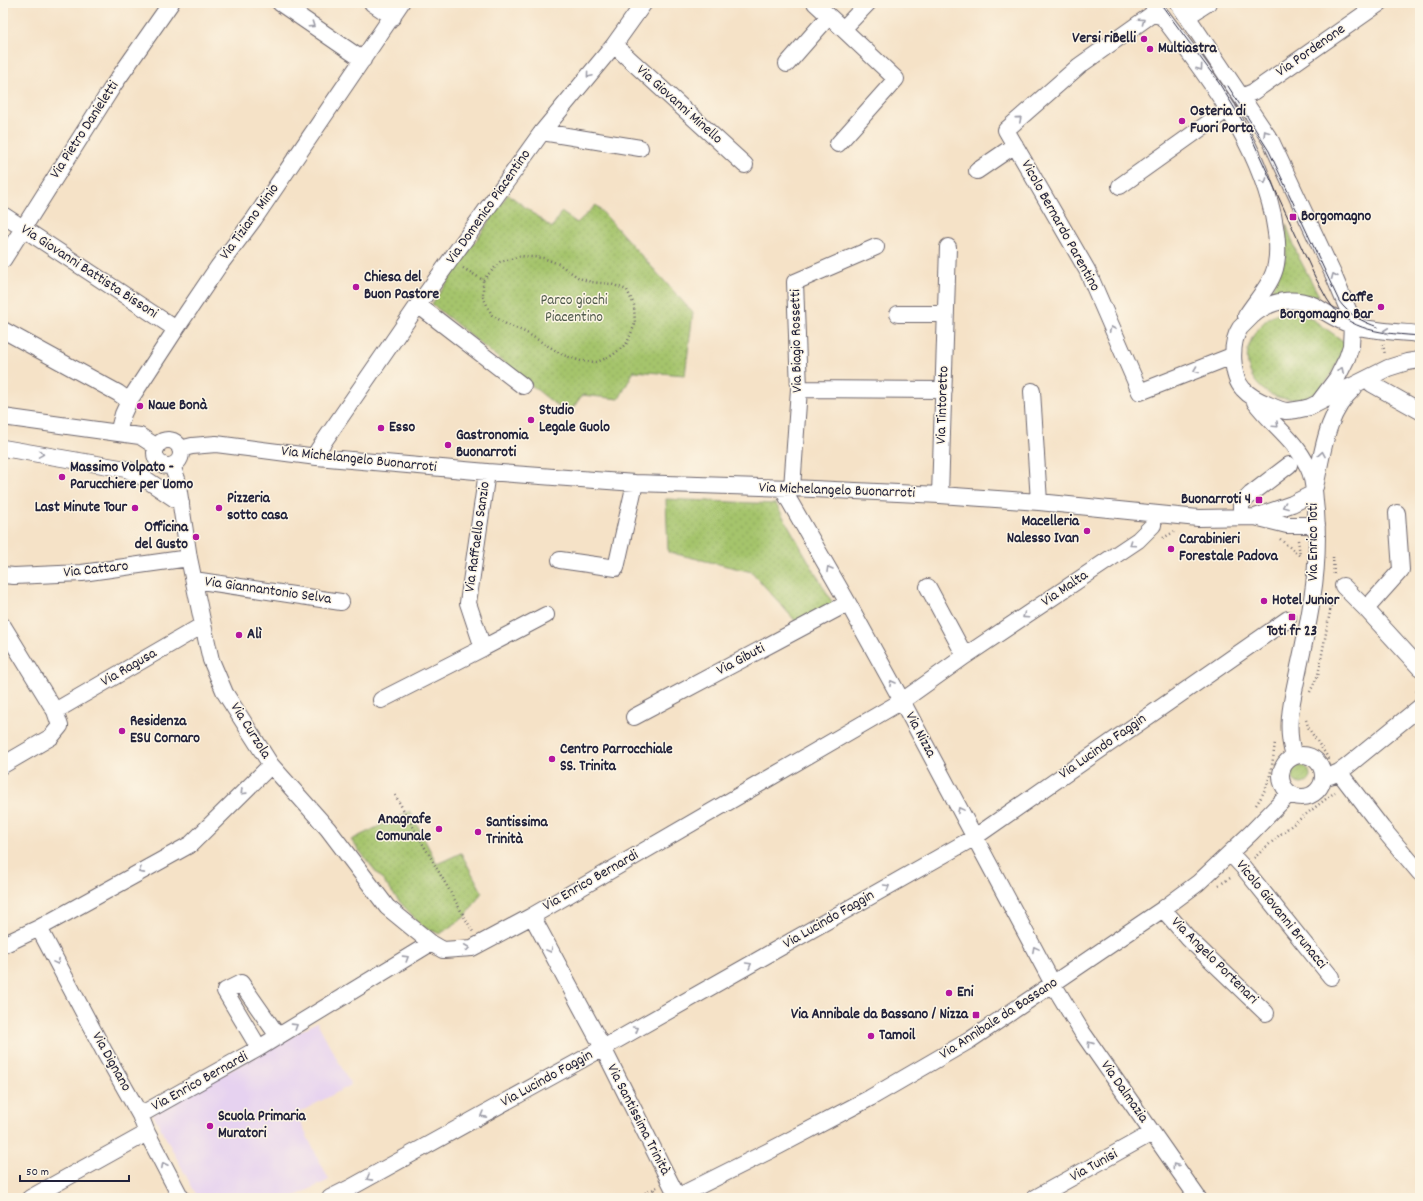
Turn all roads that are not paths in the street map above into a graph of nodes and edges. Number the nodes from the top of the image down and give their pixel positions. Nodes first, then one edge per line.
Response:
1 (171, 3) edge
2 (280, 3) edge
3 (372, 3) edge
4 (402, 3) edge
5 (644, 3) edge
6 (815, 3) edge
7 (868, 3) edge
8 (1152, 3) edge
9 (1208, 3) edge
10 (1380, 3) edge
11 (1182, 8) edge
12 (829, 16) junction
13 (393, 17) junction
14 (1163, 17) junction
15 (843, 29) junction
16 (614, 45) junction
17 (363, 60) junction
18 (787, 64) dead end
19 (1241, 94) junction
20 (1228, 109) junction
21 (542, 132) junction
22 (838, 144) dead end
23 (1015, 145) junction
24 (640, 148) dead end
25 (745, 164) dead end
26 (977, 171) dead end
27 (1120, 186) dead end
28 (3, 215) edge
29 (23, 228) junction
30 (876, 247) dead end
31 (948, 247) dead end
32 (3, 260) edge
33 (418, 305) junction
34 (898, 314) dead end
35 (946, 314) junction
36 (1352, 325) junction
37 (1240, 328) junction
38 (176, 329) junction
39 (3, 330) edge
40 (1420, 334) edge
41 (1232, 356) junction
42 (1420, 360) edge
43 (1367, 382) junction
44 (523, 386) dead end
45 (799, 389) junction
46 (944, 390) junction
47 (1032, 391) dead end
48 (1246, 392) junction
49 (129, 401) junction
50 (1319, 402) junction
51 (1420, 411) edge
52 (3, 417) edge
53 (118, 432) junction
54 (157, 447) junction
55 (3, 448) edge
56 (180, 449) junction
57 (317, 457) junction
58 (1290, 465) dead end
59 (172, 466) junction
60 (487, 472) junction
61 (635, 483) junction
62 (787, 488) junction
63 (1314, 492) junction
64 (940, 495) junction
65 (1039, 502) junction
66 (181, 503) junction
67 (1396, 513) dead end
68 (1154, 514) junction
69 (1248, 517) junction
70 (1316, 525) junction
71 (189, 558) junction
72 (560, 560) dead end
73 (7, 579) edge
74 (194, 580) junction
75 (1337, 585) road end
76 (928, 586) dead end
77 (341, 602) dead end
78 (848, 603) junction
79 (1366, 609) junction
80 (546, 615) dead end
81 (1288, 619) dead end
82 (202, 625) junction
83 (3, 626) edge
84 (483, 648) junction
85 (965, 656) junction
86 (1420, 668) edge
87 (381, 700) dead end
88 (902, 701) junction
89 (1420, 707) edge
90 (55, 711) junction
91 (634, 717) dead end
92 (1294, 756) junction
93 (3, 765) edge
94 (271, 765) junction
95 (1336, 766) junction
96 (1323, 776) junction
97 (1290, 793) junction
98 (975, 837) junction
99 (1230, 853) junction
100 (1420, 873) edge
101 (1163, 909) junction
102 (532, 916) junction
103 (38, 928) junction
104 (431, 942) junction
105 (3, 945) edge
106 (1331, 977) dead end
107 (1053, 984) junction
108 (1266, 1013) dead end
109 (278, 1036) junction
110 (259, 1048) junction
111 (603, 1048) junction
112 (140, 1115) junction
113 (147, 1133) junction
114 (1152, 1133) junction
115 (353, 1193) edge
116 (30, 1198) edge
117 (181, 1198) edge
118 (330, 1198) edge
119 (677, 1198) edge
120 (1035, 1198) edge
121 (1198, 1198) edge

1 - 29 street, Via Pietro Danieletti
2 -> 17 street
3 - 13 street
4 - 13 street, Via Tiziano Minio
5 - 16 street, Via Domenico Piacentino
6 - 12 street
7 - 15 street
8 - 14 street
9 - 11 street
10 - 19 street, Via Pordenone
11 - 19 street
12 - 15 street
12 - 18 street
13 - 17 street, Via Tiziano Minio
14 -> 20 street
23 -> 14 street, Vicolo Bernardo Parentino
15 - 22 street
16 -> 21 street, Via Domenico Piacentino
16 - 25 street, Via Giovanni Minello
17 - 38 street, Via Tiziano Minio
36 -> 19 street
20 - 27 street
20 -> 37 street
21 - 24 street
21 - 33 street, Via Domenico Piacentino
23 - 26 street, Vicolo Bernardo Parentino
41 -> 23 street, Vicolo Bernardo Parentino
28 - 29 street, Via Giovanni Battista Bissoni
29 - 32 street, Via Pietro Danieletti
29 - 38 street, Via Giovanni Battista Bissoni
30 - 45 street, Via Biagio Rossetti
31 - 35 street, Via Tintoretto
33 - 44 street
33 - 57 street, Via Domenico Piacentino
34 - 35 street
35 - 46 street, Via Tintoretto
36 - 37 street
40 -> 36 street
50 -> 36 street
37 - 41 street
38 - 49 street, Via Tiziano Minio
39 - 49 street
41 - 48 street
42 - 43 street
43 - 50 street
43 - 51 street
63 -> 43 street
45 - 46 street
45 - 62 street, Via Biagio Rossetti
46 - 64 street, Via Tintoretto
47 - 65 street
48 - 50 street
48 -> 63 street, Via Enrico Toti
49 - 53 street, Via Tiziano Minio
52 - 53 street
53 - 54 street
54 - 56 street
54 - 59 street
55 -> 66 street
56 - 57 street, Via Michelangelo Buonarroti
56 - 59 street
57 - 60 street, Via Michelangelo Buonarroti
58 - 69 street
59 - 66 street, Via Curzola
60 - 61 street, Via Michelangelo Buonarroti
60 - 84 street, Via Raffaello Sanzio
61 - 62 street, Via Michelangelo Buonarroti
61 - 72 street
62 - 64 street, Via Michelangelo Buonarroti
78 -> 62 street, Via Nizza
63 -> 69 street, Via Michelangelo Buonarroti
63 - 70 street, Via Enrico Toti
64 - 65 street, Via Michelangelo Buonarroti
65 - 68 street, Via Michelangelo Buonarroti
66 - 71 street, Via Curzola
67 - 79 street
68 - 69 street, Via Michelangelo Buonarroti
68 -> 85 street, Via Malta
69 - 70 street, Via Michelangelo Buonarroti
70 - 92 street, Via Enrico Toti
71 - 73 street, Via Cattaro
71 - 74 street, Via Curzola
74 - 77 street, Via Giannantonio Selva
74 - 82 street, Via Curzola
75 - 79 street
76 - 85 street
88 -> 78 street, Via Nizza
78 - 91 street, Via Gibuti
79 - 86 street
80 - 84 street
81 - 98 street, Via Lucindo Faggin
82 - 90 street, Via Ragusa
82 - 94 street, Via Curzola
83 - 90 street
84 - 87 street
85 - 88 street, Via Malta
98 -> 88 street, Via Nizza
88 - 102 street, Via Enrico Bernardi
89 - 95 street
90 - 93 street
92 - 96 street
92 - 97 street
94 -> 103 street
94 - 104 street, Via Curzola
95 - 96 street
95 - 100 street
96 - 97 street
97 - 99 street, Via Annibale da Bassano
107 -> 98 street, Via Nizza
111 -> 98 street, Via Lucindo Faggin
99 - 101 street, Via Annibale da Bassano
99 - 106 street, Vicolo Giovanni Brunacci
101 - 107 street, Via Annibale da Bassano
101 - 108 street, Via Angelo Portenari
104 -> 102 street, Via Enrico Bernardi
102 -> 111 street, Via Santissima Trinità
103 - 105 street
103 -> 112 street, Via Dignano
109 -> 104 street, Via Enrico Bernardi
114 -> 107 street, Via Dalmazia
107 - 119 street, Via Annibale da Bassano
109 - 110 street, Via Enrico Bernardi
109 - 110 street, Via Enrico Bernardi
110 - 112 street, Via Enrico Bernardi
111 -> 115 street, Via Lucindo Faggin
111 - 119 street, Via Santissima Trinità
112 - 113 street, Via Dignano
113 - 116 street, Via Enrico Bernardi
117 -> 113 street, Via Dignano
114 - 120 street, Via Tunisi
121 -> 114 street, Via Dalmazia
115 - 118 street, Via Lucindo Faggin

